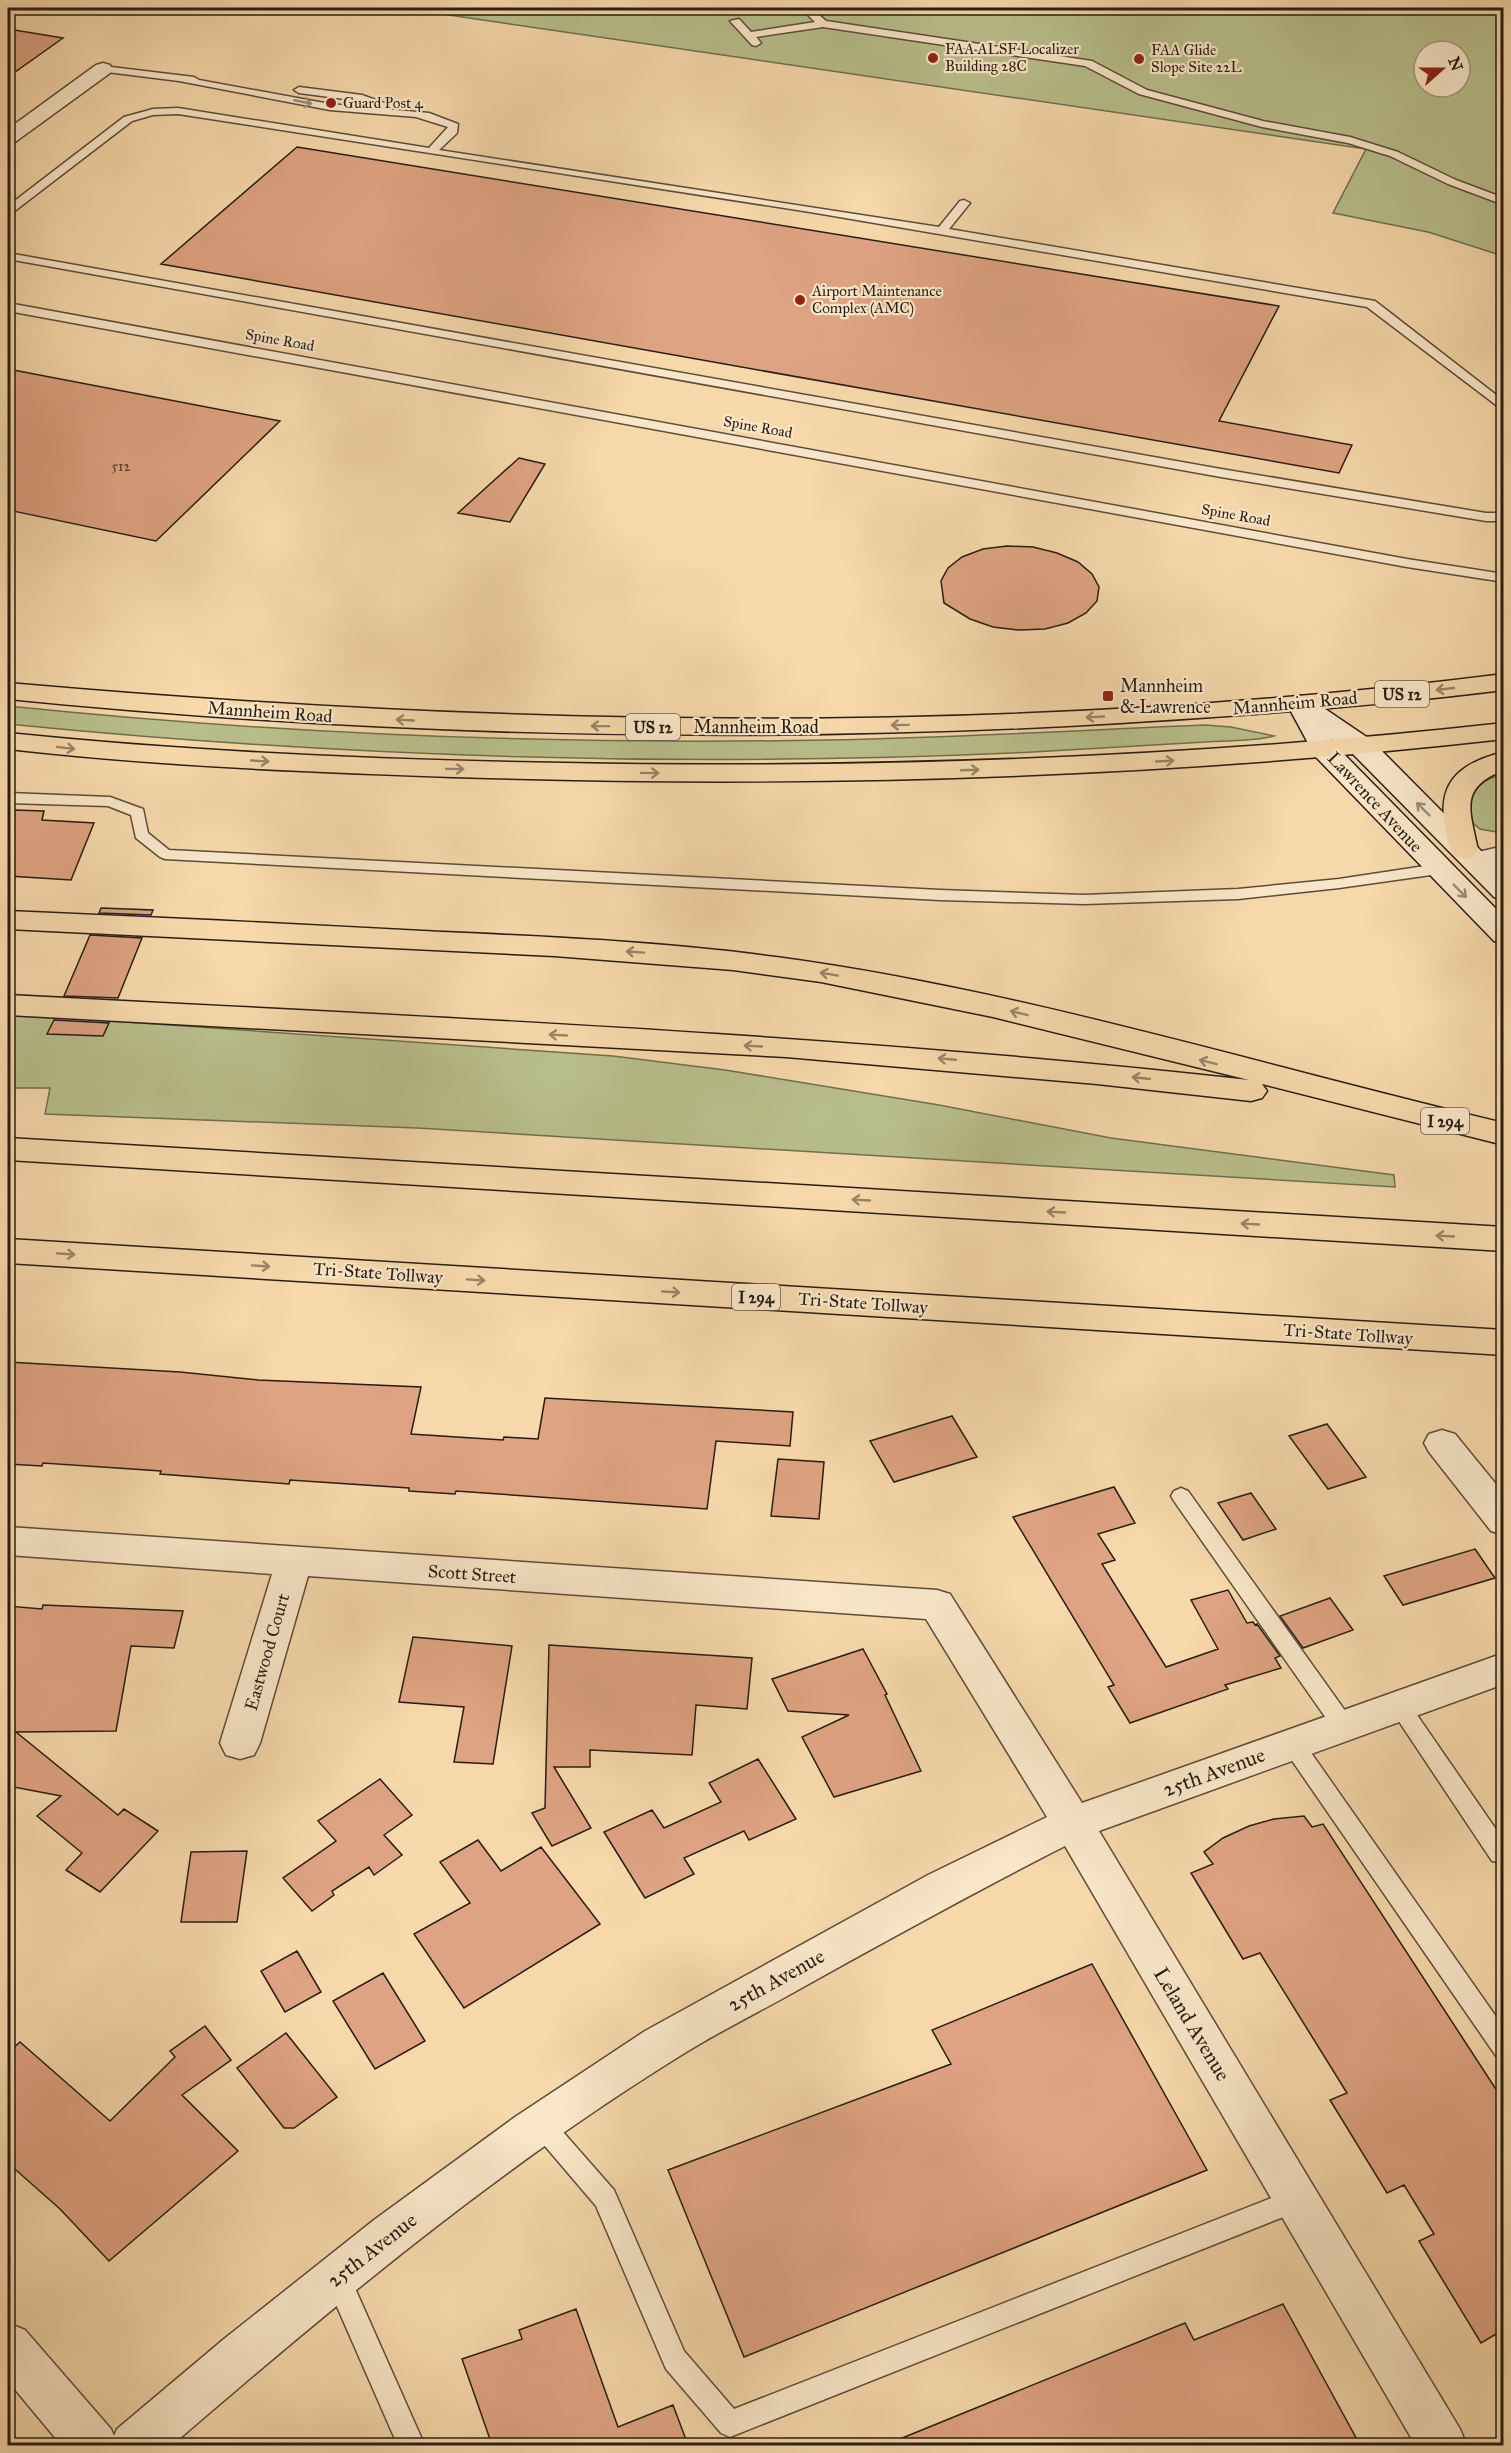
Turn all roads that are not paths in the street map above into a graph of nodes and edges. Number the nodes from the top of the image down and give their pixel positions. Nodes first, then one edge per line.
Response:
1 (806, 8) edge
2 (735, 21) dead end
3 (822, 24) junction
4 (748, 35) junction
5 (759, 46) dead end
6 (103, 69) joint
7 (8, 138) edge
8 (431, 152) junction
9 (1503, 202) edge
10 (964, 203) dead end
11 (8, 211) edge
12 (942, 231) junction
13 (8, 256) edge
14 (8, 307) edge
15 (1503, 407) edge
16 (1503, 517) edge
17 (1503, 578) edge
18 (1503, 682) edge
19 (8, 692) edge
20 (1300, 704) junction
21 (1503, 731) edge
22 (8, 741) edge
23 (1361, 746) junction
24 (1325, 750) junction
25 (1503, 760) edge
26 (8, 798) edge
27 (1503, 854) edge
28 (1469, 856) junction
29 (1438, 869) junction
30 (1503, 891) edge
31 (8, 920) edge
32 (1503, 935) edge
33 (8, 1005) edge
34 (1387, 1108) junction
35 (1503, 1134) edge
36 (8, 1149) edge
37 (1503, 1239) edge
38 (8, 1251) edge
39 (1503, 1343) edge
40 (1442, 1443) dead end
41 (1181, 1496) dead end
42 (1503, 1521) edge
43 (8, 1541) edge
44 (294, 1562) junction
45 (937, 1605) joint
46 (1503, 1668) edge
47 (1399, 1705) junction
48 (1343, 1725) junction
49 (240, 1743) dead end
50 (1292, 1743) junction
51 (1073, 1823) junction
52 (1502, 1855) edge
53 (1503, 2048) edge
54 (541, 2124) junction
55 (1297, 2200) junction
56 (337, 2277) junction
57 (8, 2346) edge
58 (94, 2445) edge
59 (134, 2445) edge
60 (412, 2445) edge
61 (1443, 2445) edge

1 - 3 lane
2 - 4 lane
3 - 4 lane
3 - 9 lane
4 - 5 lane
6 - 7 street
6 - 8 lane
8 - 11 lane
8 - 12 lane
10 - 12 lane
12 - 15 lane
13 - 16 lane
14 - 17 lane, Spine Road
18 -> 20 main road, Mannheim Road / US 12
20 -> 19 main road, Mannheim Road / US 12
20 - 23 street, Lawrence Avenue
20 - 24 street, Lawrence Avenue
21 - 23 main road
22 -> 24 main road
23 - 24 main road
28 -> 23 street, Lawrence Avenue
24 - 29 street, Lawrence Avenue
25 - 28 main road
26 - 29 lane
27 - 28 street
28 - 30 street, Lawrence Avenue
29 -> 32 street, Lawrence Avenue
34 -> 31 main road, I 294
34 -> 33 main road, I 294
34 - 35 main road, I 294
37 -> 36 main road
38 -> 39 main road, Tri-State Tollway / I 294
40 - 42 street
41 - 48 lane
43 - 44 street, Scott Street
44 - 45 street, Scott Street
44 - 49 street, Eastwood Court
45 - 51 street, Leland Avenue
46 - 47 street, 25th Avenue
47 - 48 street, 25th Avenue
47 - 52 lane
48 - 50 street, 25th Avenue
50 - 51 street, 25th Avenue
50 - 53 lane
51 - 54 street, 25th Avenue
51 - 55 street, Leland Avenue
54 - 55 lane
54 - 56 street, 25th Avenue
55 - 61 street, Leland Avenue
56 - 59 street, 25th Avenue
56 - 60 lane
57 - 58 street

